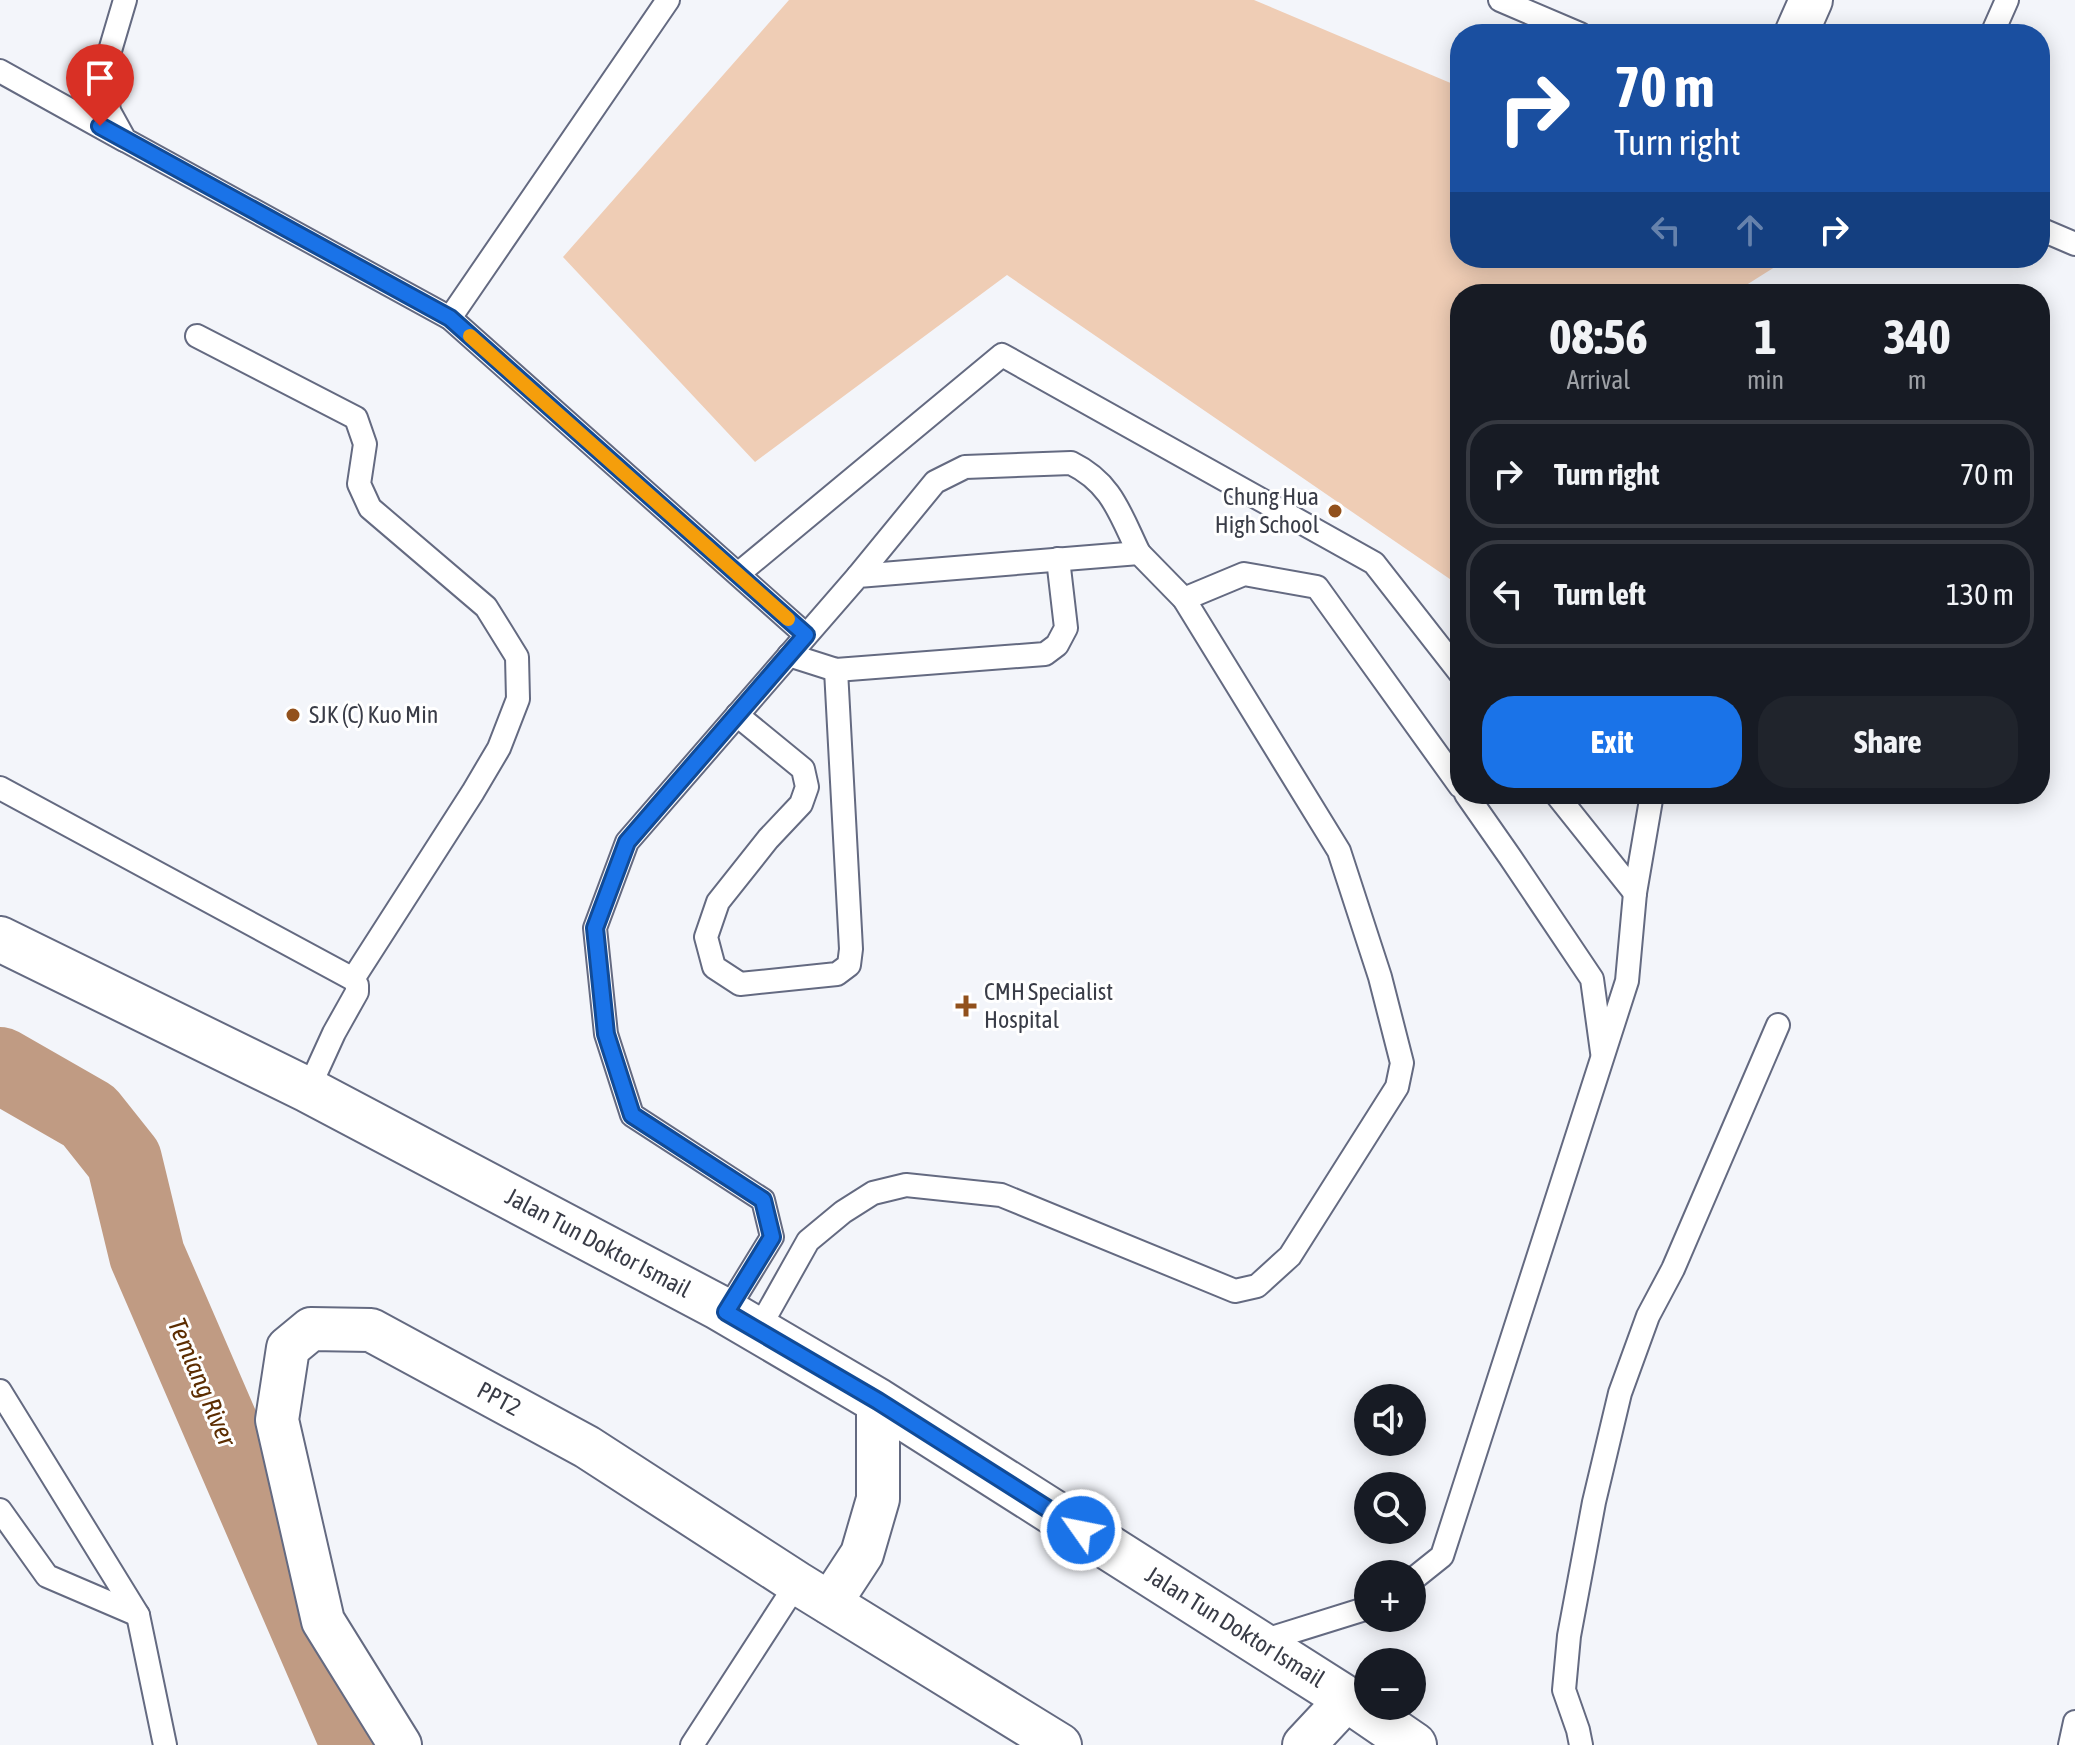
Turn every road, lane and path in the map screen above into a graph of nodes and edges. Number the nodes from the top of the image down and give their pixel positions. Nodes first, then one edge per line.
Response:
1 (125, 0) edge
2 (668, 0) edge
3 (1500, 0) edge
4 (1811, 0) edge
5 (2007, 0) edge
6 (1556, 24) edge
7 (1800, 24) edge
8 (1996, 24) edge
9 (0, 71) edge
10 (125, 140) junction
11 (2050, 233) edge
12 (2075, 244) edge
13 (450, 318) junction
14 (197, 336) dead end
15 (1139, 553) junction
16 (1058, 559) junction
17 (738, 574) junction
18 (858, 576) junction
19 (1184, 599) junction
20 (806, 635) junction
21 (789, 655) junction
22 (1450, 660) edge
23 (836, 670) junction
24 (737, 715) junction
25 (1450, 772) edge
26 (0, 788) edge
27 (1473, 804) edge
28 (1564, 804) edge
29 (1650, 804) edge
30 (1635, 893) junction
31 (0, 939) edge
32 (353, 979) junction
33 (1778, 1025) dead end
34 (1602, 1057) junction
35 (308, 1090) junction
36 (742, 1321) junction
37 (0, 1391) edge
38 (878, 1401) junction
39 (0, 1510) edge
40 (1426, 1569) edge
41 (814, 1593) junction
42 (1354, 1612) edge
43 (138, 1615) junction
44 (1258, 1642) junction
45 (1347, 1699) junction
46 (2075, 1722) edge
47 (165, 1745) edge
48 (400, 1745) edge
49 (694, 1745) edge
50 (1060, 1745) edge
51 (1304, 1745) edge
52 (1414, 1745) edge
53 (1581, 1745) edge
54 (2070, 1745) edge

1 - 10 lane
2 - 13 lane
3 - 6 lane
4 - 7 street
5 - 8 lane
9 - 10 lane
10 - 13 lane
11 - 12 lane
13 - 17 lane
14 - 32 lane
15 - 16 lane
15 - 18 lane
15 - 19 lane
16 - 18 lane
16 - 23 lane
17 - 20 lane
17 - 22 lane
18 - 20 lane
19 - 25 lane
19 - 36 lane
20 - 21 lane
21 - 23 lane
21 - 24 lane
23 - 24 lane
24 - 36 lane
26 - 32 lane
27 - 34 lane
28 - 30 lane
29 - 30 lane
30 - 34 lane
31 - 35 highway, Jalan Tun Doktor Ismail
32 - 35 lane
33 - 53 lane
34 - 40 lane
35 - 36 highway, Jalan Tun Doktor Ismail
36 - 38 highway, Jalan Tun Doktor Ismail
37 - 43 lane
38 - 41 street
38 - 44 highway, Jalan Tun Doktor Ismail
39 - 43 lane
41 - 48 street, PPT2
41 - 49 lane
41 - 50 street, PPT2
42 - 44 lane
43 - 47 lane
44 - 45 highway, Jalan Tun Doktor Ismail
45 - 51 street
45 - 52 highway, Jalan Tun Doktor Ismail
46 - 54 lane

